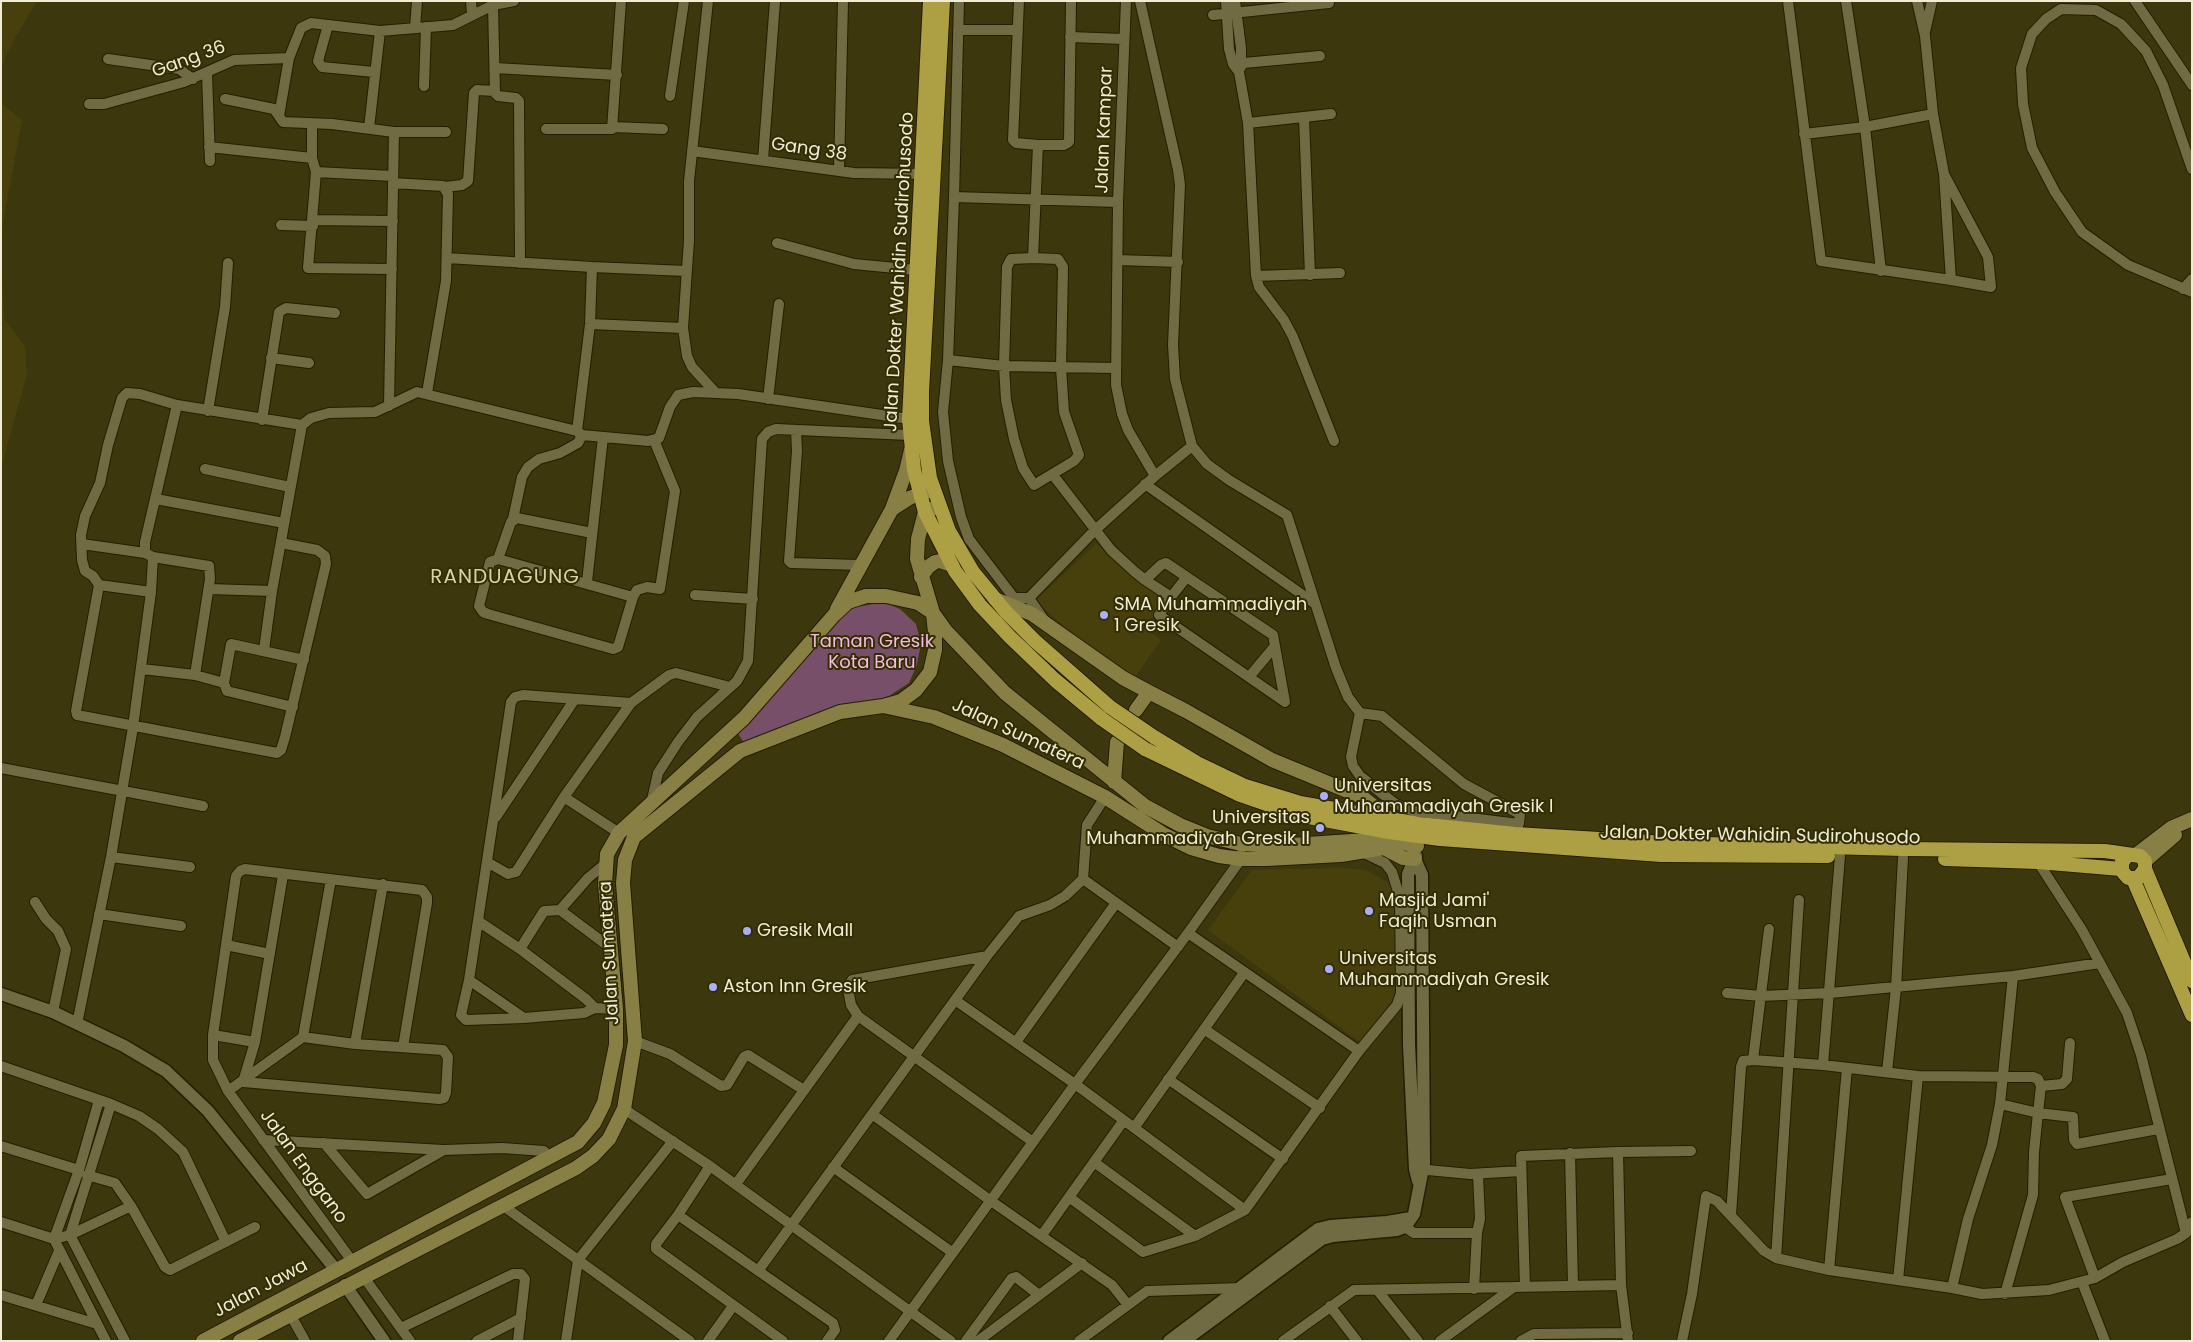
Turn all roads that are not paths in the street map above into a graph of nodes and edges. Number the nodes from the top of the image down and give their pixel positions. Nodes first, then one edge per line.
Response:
1 (417, 1) edge
2 (471, 1) edge
3 (514, 1) edge
4 (621, 1) edge
5 (684, 1) edge
6 (708, 1) edge
7 (775, 1) edge
8 (843, 1) edge
9 (930, 1) edge
10 (943, 1) edge
11 (959, 1) edge
12 (1019, 1) edge
13 (1071, 1) edge
14 (1126, 1) edge
15 (1140, 1) edge
16 (1226, 1) edge
17 (1235, 1) edge
18 (1788, 1) edge
19 (1846, 1) edge
20 (1917, 1) edge
21 (1932, 1) edge
22 (2135, 1) edge
23 (500, 3) edge
24 (1329, 3) dead end
25 (2061, 5) edge
26 (472, 14) junction
27 (1232, 14) junction
28 (1213, 15) dead end
29 (328, 24) junction
30 (426, 27) junction
31 (415, 28) junction
32 (958, 30) junction
33 (1018, 30) junction
34 (380, 31) junction
35 (1925, 36) junction
36 (1070, 37) junction
37 (1124, 40) junction
38 (1320, 56) dead end
39 (289, 58) junction
40 (108, 59) dead end
41 (1238, 66) junction
42 (495, 68) junction
43 (374, 72) junction
44 (207, 73) junction
45 (617, 75) junction
46 (193, 79) junction
47 (2192, 85) edge
48 (424, 86) dead end
49 (494, 91) junction
50 (670, 96) dead end
51 (225, 99) dead end
52 (89, 104) dead end
53 (1331, 114) dead end
54 (1933, 114) junction
55 (279, 116) junction
56 (1304, 118) junction
57 (1248, 123) junction
58 (312, 124) junction
59 (612, 127) junction
60 (1865, 127) junction
61 (369, 128) junction
62 (546, 129) dead end
63 (663, 129) dead end
64 (931, 130) junction
65 (394, 132) junction
66 (446, 132) dead end
67 (1804, 134) junction
68 (1038, 145) junction
69 (208, 147) junction
70 (692, 151) junction
71 (2189, 153) edge
72 (312, 158) junction
73 (763, 160) junction
74 (210, 161) dead end
75 (840, 169) junction
76 (2192, 169) edge
77 (316, 172) junction
78 (923, 174) junction
79 (1944, 174) junction
80 (393, 180) junction
81 (445, 187) junction
82 (954, 197) junction
83 (1037, 200) junction
84 (1118, 202) junction
85 (393, 221) junction
86 (313, 223) junction
87 (280, 225) dead end
88 (777, 243) dead end
89 (447, 258) junction
90 (1033, 258) junction
91 (1118, 260) junction
92 (1178, 262) junction
93 (520, 263) junction
94 (228, 264) dead end
95 (592, 267) junction
96 (392, 269) junction
97 (916, 270) junction
98 (686, 271) junction
99 (1881, 271) junction
100 (1340, 274) dead end
101 (1310, 275) junction
102 (1256, 276) junction
103 (2192, 279) edge
104 (1951, 280) junction
105 (2187, 291) edge
106 (779, 304) dead end
107 (335, 313) dead end
108 (590, 324) junction
109 (683, 328) junction
110 (271, 358) junction
111 (948, 360) junction
112 (309, 363) dead end
113 (1004, 366) junction
114 (1061, 368) junction
115 (1115, 368) junction
116 (714, 391) junction
117 (427, 394) junction
118 (768, 399) junction
119 (176, 405) junction
120 (389, 406) junction
121 (208, 411) junction
122 (909, 419) junction
123 (262, 420) junction
124 (302, 426) junction
125 (796, 431) junction
126 (580, 433) junction
127 (909, 435) junction
128 (603, 437) junction
129 (654, 440) junction
130 (1334, 441) dead end
131 (1192, 446) junction
132 (911, 449) junction
133 (205, 469) dead end
134 (1052, 475) junction
135 (1155, 476) junction
136 (1145, 484) junction
137 (290, 487) junction
138 (934, 490) junction
139 (920, 494) junction
140 (156, 499) junction
141 (939, 506) junction
142 (892, 509) junction
143 (925, 512) junction
144 (513, 520) junction
145 (284, 523) junction
146 (1094, 531) junction
147 (592, 533) junction
148 (281, 543) junction
149 (82, 544) junction
150 (149, 555) junction
151 (498, 559) junction
152 (860, 565) junction
153 (952, 565) junction
154 (921, 576) junction
155 (1186, 578) junction
156 (1146, 580) junction
157 (587, 582) junction
158 (99, 585) junction
159 (209, 590) junction
160 (272, 591) junction
161 (151, 592) junction
162 (695, 595) dead end
163 (633, 597) junction
164 (1171, 597) junction
165 (1029, 598) junction
166 (995, 599) junction
167 (753, 600) junction
168 (1314, 603) junction
169 (933, 613) junction
170 (834, 615) junction
171 (1046, 622) junction
172 (1275, 646) junction
173 (264, 650) junction
174 (304, 660) junction
175 (142, 669) junction
176 (196, 675) junction
177 (1249, 677) junction
178 (224, 683) junction
179 (730, 687) junction
180 (1149, 692) junction
181 (575, 699) junction
182 (631, 703) junction
183 (883, 706) junction
184 (293, 707) junction
185 (1136, 710) dead end
186 (1106, 713) junction
187 (1360, 713) junction
188 (133, 727) junction
189 (1117, 742) dead end
190 (700, 760) junction
191 (1, 768) edge
192 (711, 774) junction
193 (1114, 782) junction
194 (122, 792) junction
195 (564, 797) junction
196 (1105, 797) junction
197 (650, 804) junction
198 (203, 806) dead end
199 (1390, 819) junction
200 (494, 820) junction
201 (2192, 821) edge
202 (1516, 830) junction
203 (618, 833) junction
204 (1241, 844) junction
205 (1612, 846) junction
206 (1416, 847) junction
207 (1684, 849) junction
208 (1361, 851) junction
209 (1840, 856) junction
210 (111, 857) junction
211 (1903, 858) junction
212 (1241, 859) junction
213 (2139, 860) junction
214 (487, 862) junction
215 (2038, 862) junction
216 (605, 864) junction
217 (190, 867) dead end
218 (2121, 869) junction
219 (283, 875) junction
220 (331, 879) junction
221 (1083, 879) junction
222 (2133, 879) junction
223 (383, 884) junction
224 (1799, 900) dead end
225 (35, 902) dead end
226 (1116, 903) junction
227 (560, 910) junction
228 (99, 914) junction
229 (478, 921) junction
230 (181, 926) dead end
231 (1769, 930) dead end
232 (1188, 933) junction
233 (226, 945) junction
234 (1178, 947) junction
235 (520, 948) junction
236 (612, 949) junction
237 (270, 954) junction
238 (987, 956) junction
239 (2100, 963) junction
240 (1244, 973) junction
241 (2013, 976) junction
242 (469, 980) junction
243 (2192, 980) edge
244 (1896, 988) junction
245 (1727, 992) dead end
246 (1830, 993) junction
247 (1, 994) edge
248 (1792, 994) junction
249 (1761, 996) junction
250 (955, 1000) junction
251 (596, 1008) junction
252 (616, 1009) junction
253 (53, 1012) junction
254 (2192, 1015) edge
255 (858, 1016) junction
256 (524, 1018) junction
257 (77, 1024) junction
258 (1204, 1029) junction
259 (213, 1035) junction
260 (303, 1036) junction
261 (255, 1042) junction
262 (635, 1042) junction
263 (1016, 1042) junction
264 (2070, 1042) dead end
265 (355, 1044) junction
266 (1408, 1045) junction
267 (1422, 1046) junction
268 (403, 1047) junction
269 (1359, 1051) junction
270 (913, 1057) junction
271 (1753, 1060) junction
272 (1787, 1063) junction
273 (1823, 1065) junction
274 (1, 1066) edge
275 (1847, 1068) junction
276 (1887, 1072) junction
277 (1918, 1076) junction
278 (2004, 1077) junction
279 (1168, 1080) junction
280 (243, 1082) junction
281 (1075, 1084) junction
282 (2041, 1086) junction
283 (804, 1090) junction
284 (228, 1091) junction
285 (99, 1100) junction
286 (111, 1104) junction
287 (2000, 1104) junction
288 (624, 1108) junction
289 (1320, 1108) junction
290 (2038, 1113) junction
291 (872, 1114) junction
292 (1124, 1120) junction
293 (1134, 1128) junction
294 (2158, 1129) junction
295 (264, 1140) junction
296 (673, 1141) junction
297 (1033, 1142) junction
298 (324, 1143) junction
299 (1, 1146) edge
300 (444, 1150) junction
301 (1691, 1151) dead end
302 (1618, 1152) junction
303 (1570, 1153) junction
304 (548, 1158) junction
305 (1283, 1159) junction
306 (1094, 1162) junction
307 (710, 1166) junction
308 (833, 1167) junction
309 (529, 1168) junction
310 (1419, 1169) junction
311 (1521, 1171) junction
312 (83, 1173) junction
313 (1478, 1174) junction
314 (2172, 1179) junction
315 (736, 1184) junction
316 (539, 1186) junction
317 (1069, 1197) junction
318 (991, 1201) junction
319 (502, 1205) junction
320 (132, 1206) junction
321 (1245, 1210) junction
322 (678, 1215) junction
323 (1731, 1216) junction
324 (1406, 1221) junction
325 (1, 1222) edge
326 (2192, 1222) edge
327 (791, 1224) junction
328 (255, 1227) dead end
329 (1477, 1233) junction
330 (2186, 1233) junction
331 (70, 1235) junction
332 (1042, 1235) junction
333 (1195, 1236) junction
334 (54, 1239) junction
335 (226, 1242) junction
336 (59, 1251) junction
337 (953, 1253) junction
338 (1776, 1258) junction
339 (578, 1260) junction
340 (352, 1261) junction
341 (1082, 1263) junction
342 (336, 1270) junction
343 (1829, 1270) junction
344 (758, 1271) junction
345 (363, 1276) junction
346 (2095, 1278) junction
347 (1898, 1280) junction
348 (2082, 1282) junction
349 (345, 1285) junction
350 (1621, 1285) junction
351 (1573, 1286) junction
352 (1525, 1287) junction
353 (1241, 1288) junction
354 (1514, 1288) junction
355 (1952, 1288) junction
356 (1474, 1289) junction
357 (1378, 1291) junction
358 (2005, 1294) junction
359 (1, 1295) edge
360 (1039, 1295) junction
361 (36, 1305) junction
362 (1128, 1305) junction
363 (733, 1306) junction
364 (1330, 1306) junction
365 (911, 1311) junction
366 (290, 1314) junction
367 (521, 1318) junction
368 (97, 1324) junction
369 (401, 1328) junction
370 (1627, 1335) edge
371 (1093, 1338) edge
372 (1191, 1339) edge
373 (106, 1341) edge
374 (125, 1341) edge
375 (203, 1341) edge
376 (240, 1341) edge
377 (305, 1341) edge
378 (384, 1341) edge
379 (410, 1341) edge
380 (477, 1341) edge
381 (518, 1341) edge
382 (566, 1341) edge
383 (690, 1341) edge
384 (708, 1341) edge
385 (782, 1341) edge
386 (827, 1341) edge
387 (889, 1341) edge
388 (951, 1341) edge
389 (966, 1341) edge
390 (978, 1341) edge
391 (1079, 1341) edge
392 (1169, 1341) edge
393 (1283, 1341) edge
394 (1357, 1341) edge
395 (1418, 1341) edge
396 (1440, 1341) edge
397 (1520, 1341) edge
398 (1613, 1341) edge
399 (1682, 1341) edge
400 (2105, 1341) edge

1 - 31 street
2 - 26 street
3 - 23 street
4 - 45 street
5 - 50 street
6 - 70 street
7 - 73 street
8 - 75 street
9 - 64 highway, Jalan Dokter Wahidin Sudirohusodo
10 - 64 highway, Jalan Dokter Wahidin Sudirohusodo
11 - 32 street
12 - 33 street
13 - 36 street
14 - 37 street, Jalan Kampar
15 - 92 street
16 - 27 street
17 - 27 street
18 - 67 street
19 - 60 street
20 - 35 street
21 - 35 street
22 - 47 street
23 - 26 street
23 - 42 street
24 - 27 street
25 - 71 street
25 - 105 street
26 - 30 street
27 - 28 street
27 - 41 street
29 - 34 street
29 - 39 street
29 - 43 street
30 - 31 street
30 - 48 street
31 - 34 street
32 - 33 street
32 - 82 street
33 - 68 street
34 - 43 street
35 - 54 street
36 - 37 street
36 - 68 street
37 - 84 street, Jalan Kampar
38 - 41 street
39 - 44 street, Gang 36
39 - 55 street
40 - 46 street
41 - 57 street
42 - 45 street
42 - 49 street
43 - 61 street
44 - 46 street, Gang 36
44 - 69 street
45 - 59 street
46 - 52 street, Gang 36
49 - 81 street
49 - 93 street
51 - 55 street
53 - 56 street
54 - 60 street
54 - 79 street
55 - 58 street
56 - 57 street
56 - 101 street
57 - 102 street
58 - 61 street
58 - 72 street
59 - 62 street
59 - 63 street
60 - 67 street
60 - 99 street
61 - 65 street
64 - 78 highway, Jalan Dokter Wahidin Sudirohusodo
64 - 138 highway, Jalan Dokter Wahidin Sudirohusodo
65 - 66 street
65 - 80 street
67 - 99 street
68 - 83 street
69 - 72 street
69 - 74 street
70 - 73 street, Gang 38
70 - 98 street
71 - 76 street
72 - 77 street
73 - 75 street, Gang 38
75 - 78 street, Gang 38
77 - 80 street
77 - 86 street
78 - 97 highway, Jalan Dokter Wahidin Sudirohusodo
79 - 104 street
79 - 104 street
80 - 81 street
80 - 85 street
81 - 89 street
82 - 83 street
82 - 111 street
83 - 84 street
83 - 90 street
84 - 91 street, Jalan Kampar
85 - 86 street
85 - 96 street
86 - 87 street
86 - 96 street
88 - 97 street
89 - 93 street
89 - 117 street
90 - 113 street
90 - 114 street
91 - 92 street
91 - 115 street, Jalan Kampar
92 - 131 street
93 - 95 street
94 - 121 street
95 - 98 street
95 - 108 street
96 - 120 street
97 - 122 highway, Jalan Dokter Wahidin Sudirohusodo
98 - 109 street
99 - 104 street
100 - 101 street
101 - 102 street
102 - 130 street
103 - 105 street
106 - 118 street
107 - 110 street
108 - 109 street
108 - 126 street
109 - 116 street
110 - 112 street
110 - 123 street
111 - 113 street
111 - 165 street
113 - 114 street
113 - 134 street
114 - 115 street
114 - 134 street
115 - 135 street, Jalan Kampar
116 - 118 street
116 - 129 street
117 - 120 street
117 - 126 street
118 - 122 street
119 - 121 street
119 - 140 street
119 - 149 street
120 - 124 street
121 - 123 street
122 - 127 highway, Jalan Dokter Wahidin Sudirohusodo
123 - 124 street
124 - 137 street
125 - 127 street
125 - 152 street
125 - 167 street
126 - 128 street
126 - 144 street
127 - 132 highway, Jalan Dokter Wahidin Sudirohusodo
128 - 129 street
128 - 147 street
129 - 163 street
131 - 135 street
131 - 168 street
132 - 139 highway, Jalan Dokter Wahidin Sudirohusodo
132 - 142 main road
133 - 137 street
134 - 146 street
135 - 136 street
136 - 146 street
136 - 168 street
137 - 145 street
138 - 139 main road
138 - 141 highway, Jalan Dokter Wahidin Sudirohusodo
139 - 142 main road
139 - 143 highway, Jalan Dokter Wahidin Sudirohusodo
140 - 145 street
140 - 150 street
141 - 143 main road
141 - 166 highway, Jalan Dokter Wahidin Sudirohusodo
142 - 152 main road
143 - 153 highway, Jalan Dokter Wahidin Sudirohusodo
143 - 154 main road
144 - 147 street
144 - 151 street
145 - 148 street
146 - 156 street
146 - 165 street
147 - 157 street
148 - 160 street
148 - 174 street
149 - 150 street
149 - 158 street
150 - 159 street
150 - 161 street
151 - 157 street
151 - 163 street
152 - 170 main road
153 - 154 main road
153 - 186 highway, Jalan Dokter Wahidin Sudirohusodo
154 - 169 main road
155 - 156 street
155 - 164 street
155 - 172 street
156 - 164 street
157 - 163 street
158 - 161 street
158 - 188 street
159 - 160 street
159 - 176 street
160 - 173 street
161 - 175 street
162 - 167 street
164 - 177 street
165 - 171 street
166 - 171 main road
166 - 186 highway, Jalan Dokter Wahidin Sudirohusodo
167 - 179 street
168 - 187 street
169 - 170 main road
169 - 183 main road
169 - 193 main road, Jalan Sumatera
170 - 190 main road, Jalan Sumatera
171 - 180 main road
172 - 177 street
172 - 177 street
173 - 174 street
173 - 178 street
174 - 184 street
175 - 176 street
175 - 188 street
176 - 178 street
178 - 184 street
179 - 182 street
179 - 197 street
180 - 185 main road
180 - 199 main road
181 - 182 street
181 - 200 street
181 - 200 street
182 - 195 street
183 - 192 main road, Jalan Sumatera
183 - 196 main road, Jalan Sumatera
184 - 188 street
186 - 199 highway, Jalan Dokter Wahidin Sudirohusodo, bridge
186 - 206 highway, Jalan Dokter Wahidin Sudirohusodo, bridge
187 - 202 street
187 - 202 street
188 - 194 street
189 - 193 main road
190 - 192 main road
190 - 197 main road, Jalan Sumatera
191 - 194 street
192 - 262 main road, Jalan Sumatera
193 - 204 main road, Jalan Sumatera
194 - 198 street
194 - 210 street
195 - 203 street
195 - 214 street
196 - 212 main road, Jalan Sumatera
196 - 221 street
197 - 203 main road, Jalan Sumatera
199 - 202 highway, Jalan Dokter Wahidin Sudirohusodo
200 - 214 street
201 - 213 main road
202 - 205 highway, Jalan Dokter Wahidin Sudirohusodo
203 - 216 main road, Jalan Sumatera
204 - 206 main road, Jalan Sumatera
204 - 212 street
205 - 206 highway, Jalan Dokter Wahidin Sudirohusodo
205 - 207 highway, Jalan Dokter Wahidin Sudirohusodo
206 - 208 main road, Jalan Sumatera
206 - 266 street
206 - 267 street
207 - 209 highway, Jalan Dokter Wahidin Sudirohusodo
207 - 213 highway, Jalan Dokter Wahidin Sudirohusodo
208 - 212 main road, Jalan Sumatera
208 - 269 street
209 - 211 highway, Jalan Dokter Wahidin Sudirohusodo
209 - 246 street
210 - 217 street
210 - 228 street
211 - 215 highway, Jalan Dokter Wahidin Sudirohusodo
211 - 244 street
212 - 232 street
213 - 218 highway
213 - 222 highway
213 - 243 highway
214 - 229 street
215 - 218 highway, Jalan Dokter Wahidin Sudirohusodo
215 - 239 street
216 - 227 street
216 - 236 main road, Jalan Sumatera
218 - 222 highway
219 - 220 street
219 - 233 street, Jalan Enggano
219 - 237 street
220 - 223 street
220 - 260 street
221 - 226 street
221 - 238 street
222 - 254 highway
223 - 265 street
223 - 268 street
224 - 248 street
225 - 253 street
226 - 234 street
226 - 263 street
227 - 235 street
227 - 236 street
228 - 230 street
228 - 257 street
229 - 235 street
229 - 242 street
231 - 249 street
232 - 234 street
232 - 240 street
233 - 237 street
233 - 259 street, Jalan Enggano
234 - 281 street
235 - 251 street
236 - 252 main road, Jalan Sumatera
237 - 261 street
238 - 250 street
238 - 255 street
239 - 241 street
239 - 294 street
240 - 258 street
240 - 269 street
241 - 244 street
241 - 278 street
242 - 256 street
242 - 256 street
244 - 246 street
244 - 276 street
245 - 249 street
246 - 248 street
246 - 273 street
247 - 253 street
248 - 249 street
248 - 272 street
249 - 271 street
250 - 263 street
250 - 270 street
251 - 252 street
251 - 256 street
252 - 304 main road, Jalan Sumatera
253 - 257 street
255 - 270 street
255 - 283 street
257 - 342 street
258 - 279 street
258 - 289 street
259 - 261 street
259 - 284 street, Jalan Enggano
260 - 265 street
260 - 280 street
261 - 280 street
262 - 283 street
262 - 288 main road, Jalan Sumatera
263 - 281 street
264 - 282 street
265 - 268 street
266 - 267 street
266 - 310 street
267 - 310 street
268 - 280 street
269 - 289 street
270 - 291 street
270 - 297 street
271 - 272 street
271 - 323 street
272 - 273 street
272 - 338 street
273 - 275 street
274 - 285 street
275 - 276 street
275 - 343 street
276 - 277 street
277 - 278 street
277 - 347 street
278 - 282 street
278 - 287 street
279 - 293 street
279 - 305 street
280 - 284 street
281 - 292 street
281 - 297 street
282 - 290 street
283 - 315 street
284 - 295 street, Jalan Enggano
285 - 286 street
285 - 312 street
286 - 312 street
286 - 335 street
287 - 290 street
287 - 355 street
288 - 296 street
288 - 316 main road, Jalan Sumatera
289 - 305 street
290 - 294 street
290 - 358 street
291 - 308 street
291 - 318 street
292 - 293 street
292 - 306 street
293 - 321 street
294 - 314 street
295 - 298 street
295 - 340 street, Jalan Enggano
296 - 307 street
296 - 339 street
297 - 318 street
298 - 300 street
298 - 300 street
299 - 312 street
300 - 304 street
301 - 302 street
302 - 303 street
302 - 350 street
303 - 311 street
303 - 351 street
304 - 309 main road, Jalan Sumatera
305 - 321 street
306 - 317 street
306 - 333 street
307 - 315 street
307 - 322 street
308 - 327 street
308 - 337 street
309 - 316 main road
309 - 340 main road, Jalan Sumatera
310 - 313 street
310 - 324 street
311 - 313 street
311 - 352 street
312 - 320 street
312 - 331 street
312 - 334 street
313 - 329 street
314 - 330 street
314 - 346 street
315 - 327 street
316 - 319 main road, Jalan Sumatera
317 - 332 street
317 - 333 street
318 - 332 street
318 - 337 street
319 - 339 street
319 - 345 main road, Jalan Sumatera
320 - 331 street
320 - 335 street
321 - 333 street
322 - 344 street
322 - 363 street
323 - 338 street
323 - 399 street
324 - 329 street
324 - 353 street
324 - 372 street
325 - 334 street
326 - 330 street
327 - 344 street
327 - 365 street
328 - 335 street
329 - 356 street
330 - 346 street
331 - 334 street
331 - 374 street
332 - 341 street
334 - 336 street
336 - 361 street
336 - 368 street
337 - 365 street
338 - 343 street
339 - 382 street
339 - 383 street
340 - 342 main road, Jalan Sumatera
341 - 360 street
341 - 362 street
342 - 375 main road, Jalan Jawa
343 - 347 street
344 - 386 street
345 - 349 main road, Jalan Sumatera
345 - 369 street
346 - 348 street
347 - 355 street
348 - 358 street
348 - 400 street
349 - 366 main road, Jalan Jawa
349 - 378 street
350 - 351 street
350 - 370 street
351 - 352 street
352 - 354 street
353 - 362 street
353 - 392 street
354 - 356 street
354 - 396 street
355 - 358 street
356 - 357 street
357 - 364 street
357 - 395 street
359 - 361 street
360 - 389 street
360 - 390 street
361 - 368 street
362 - 371 street
363 - 384 street
363 - 385 street
364 - 393 street
364 - 394 street
365 - 387 street
365 - 388 street
366 - 376 main road, Jalan Jawa
366 - 377 street
367 - 369 street
367 - 380 street
367 - 381 street
368 - 373 street
369 - 379 street
370 - 397 street
370 - 398 street
371 - 391 street

